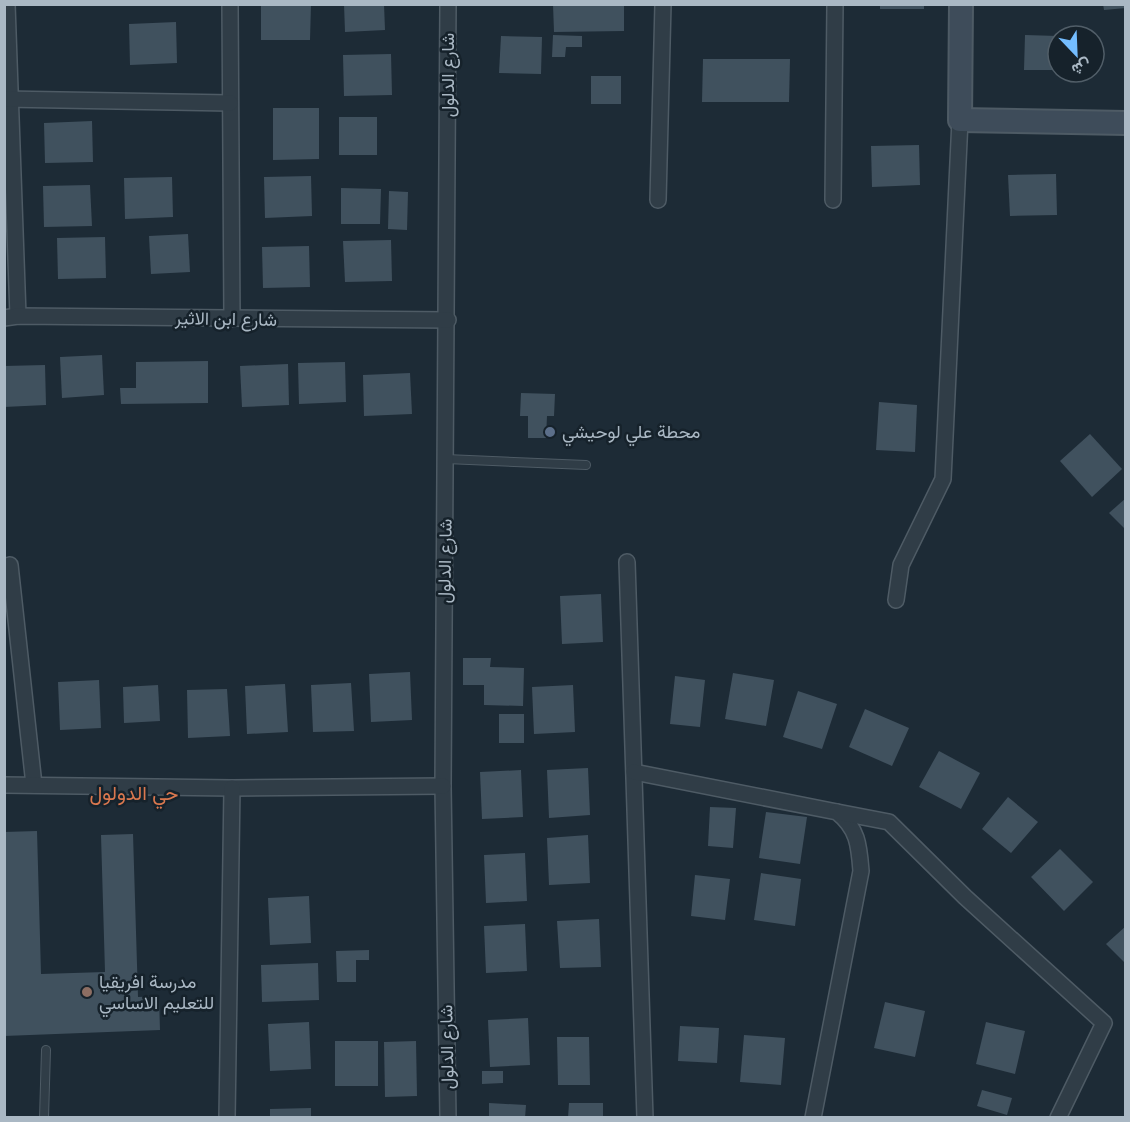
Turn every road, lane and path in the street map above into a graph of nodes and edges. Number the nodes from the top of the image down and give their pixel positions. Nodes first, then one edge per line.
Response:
1 (7, 4) edge
2 (230, 4) edge
3 (448, 4) edge
4 (663, 4) edge
5 (835, 4) edge
6 (961, 4) edge
7 (7, 99) edge
8 (230, 103) junction
9 (960, 120) junction
10 (1125, 123) edge
11 (658, 200) dead end
12 (833, 200) dead end
13 (11, 317) edge
14 (232, 319) junction
15 (448, 320) junction
16 (446, 459) junction
17 (586, 465) dead end
18 (627, 562) dead end
19 (10, 565) dead end
20 (896, 600) dead end
21 (634, 772) junction
22 (4, 785) edge
23 (34, 785) junction
24 (443, 786) junction
25 (232, 788) junction
26 (837, 812) junction
27 (46, 1050) dead end
28 (44, 1118) edge
29 (226, 1118) edge
30 (448, 1118) edge
31 (645, 1118) edge
32 (813, 1118) edge
33 (1058, 1118) edge

1 - 7 street
2 - 8 street
3 - 15 street, شارع الدلول
4 - 11 street
5 - 12 street
6 - 9 street
7 - 8 street
7 - 13 street
8 - 14 street
9 - 10 street
9 - 20 street
13 - 14 street, شارع ابن الاثير
14 - 15 street, شارع ابن الاثير
15 - 16 street, شارع الدلول
16 - 17 lane
16 - 24 street, شارع الدلول
18 - 21 street
19 - 23 street
21 - 26 street
21 - 31 street
22 - 23 street
23 - 25 street
24 - 25 street
24 - 30 street, شارع الدلول
25 - 29 street
26 - 32 street
26 - 33 street
27 - 28 lane

